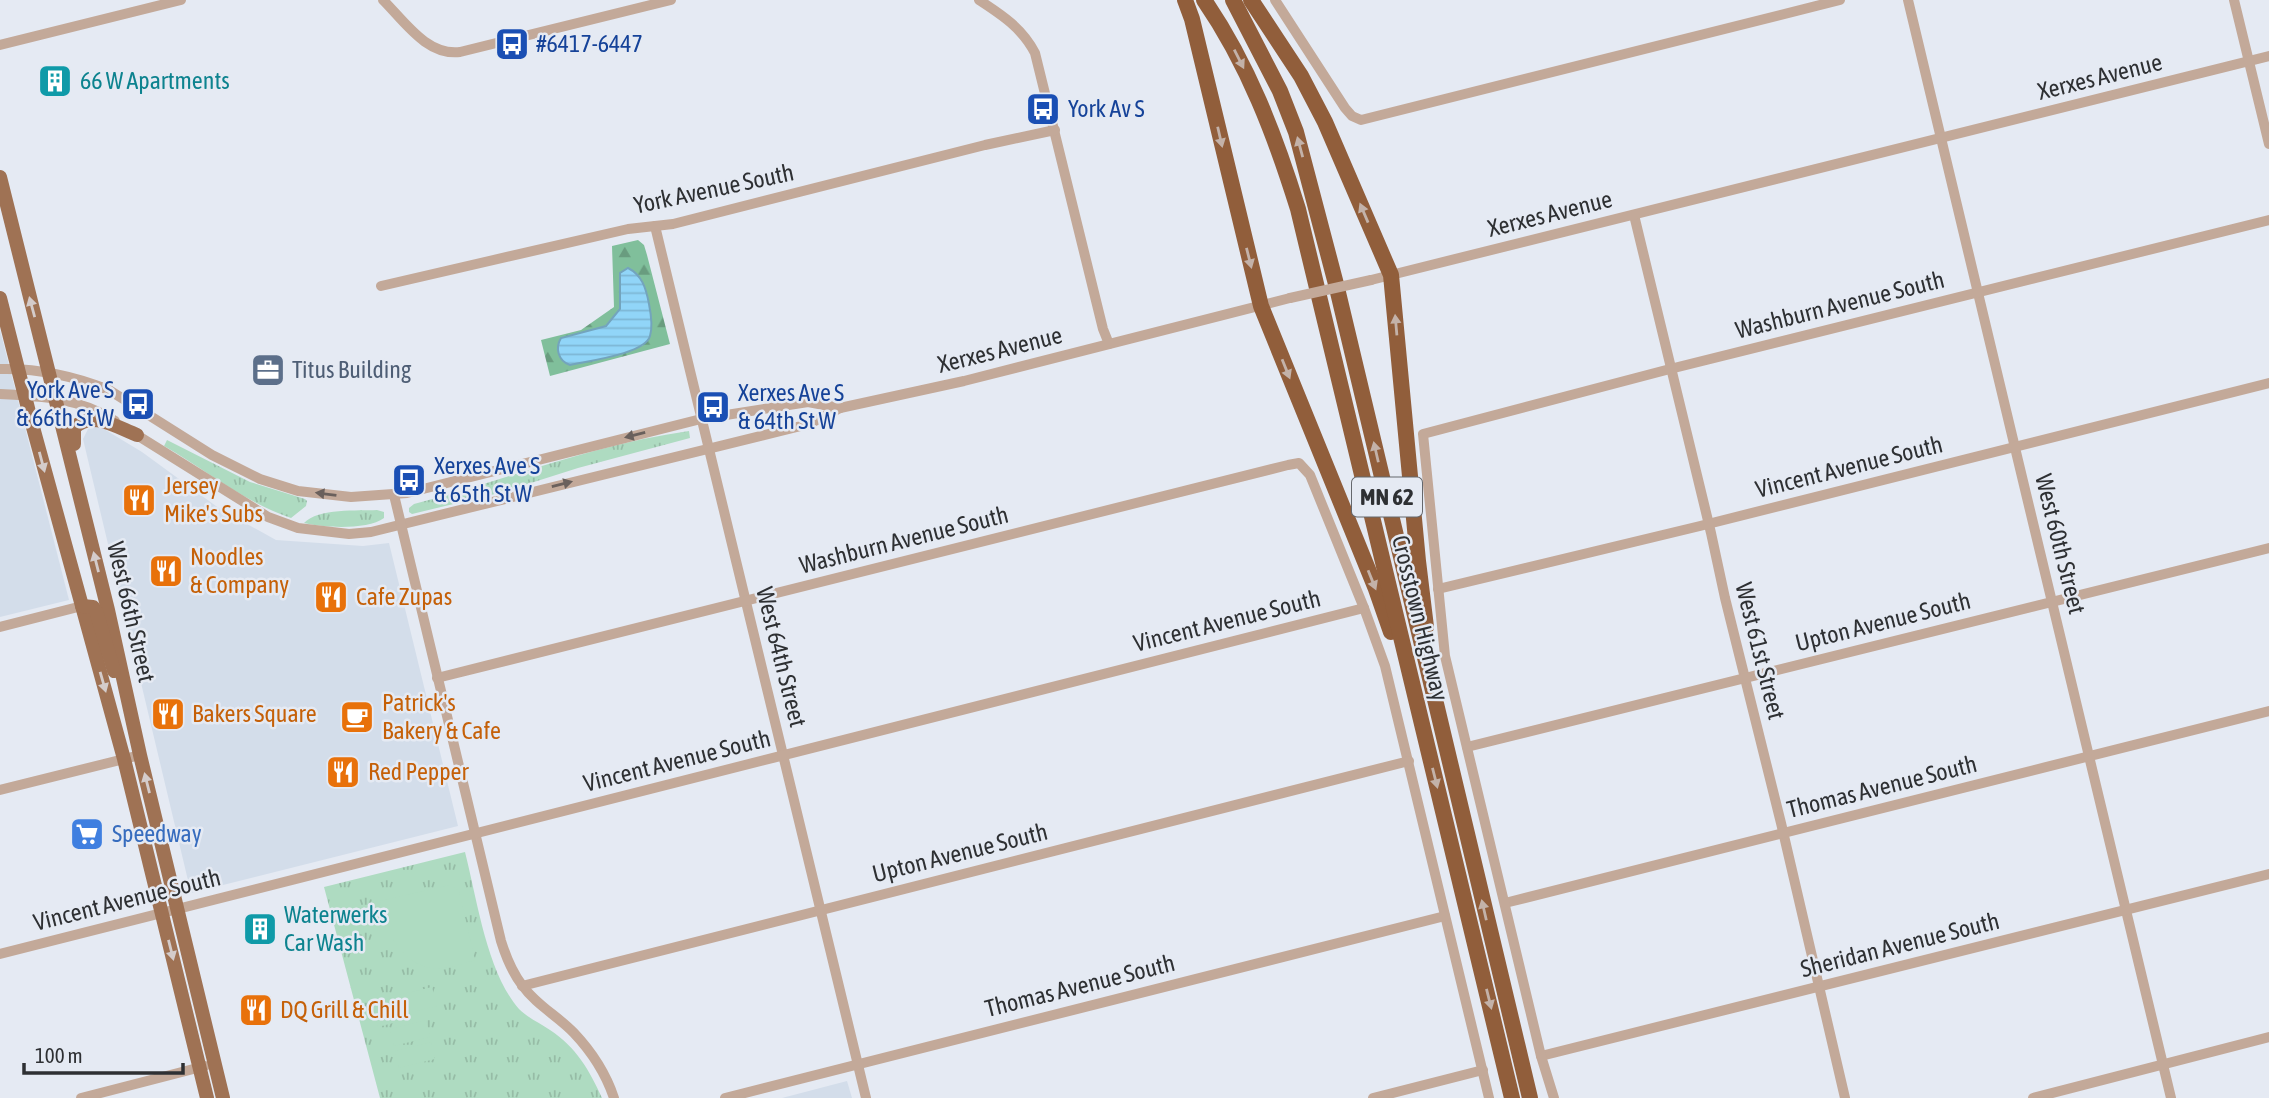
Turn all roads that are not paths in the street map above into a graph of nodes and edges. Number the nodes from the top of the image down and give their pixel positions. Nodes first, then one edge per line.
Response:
1 (181, 0) edge
2 (383, 0) edge
3 (671, 0) edge
4 (979, 0) edge
5 (1185, 0) edge
6 (1204, 0) edge
7 (1233, 0) edge
8 (1251, 0) edge
9 (1275, 0) edge
10 (1840, 0) edge
11 (1908, 0) edge
12 (2234, 0) edge
13 (0, 45) edge
14 (2269, 56) edge
15 (2249, 61) junction
16 (1055, 130) junction
17 (1941, 138) junction
18 (2269, 144) edge
19 (0, 177) edge
20 (1634, 215) junction
21 (2269, 220) edge
22 (654, 226) junction
23 (1391, 275) junction
24 (381, 286) dead end
25 (1979, 291) junction
26 (0, 298) edge
27 (1261, 306) junction
28 (1109, 344) junction
29 (0, 369) edge
30 (19, 369) junction
31 (1670, 369) junction
32 (50, 372) junction
33 (2269, 383) edge
34 (0, 394) edge
35 (25, 396) junction
36 (56, 398) junction
37 (840, 408) junction
38 (701, 419) junction
39 (137, 435) junction
40 (708, 447) junction
41 (2014, 447) junction
42 (394, 495) junction
43 (84, 511) junction
44 (1709, 524) junction
45 (401, 525) junction
46 (2269, 548) edge
47 (1438, 589) junction
48 (746, 601) junction
49 (2052, 601) junction
50 (82, 606) junction
51 (1364, 608) junction
52 (0, 627) edge
53 (437, 678) junction
54 (1745, 678) junction
55 (126, 690) junction
56 (1428, 710) junction
57 (2269, 711) edge
58 (1467, 747) junction
59 (140, 755) junction
60 (783, 755) junction
61 (2090, 757) junction
62 (124, 759) junction
63 (1409, 761) junction
64 (0, 790) edge
65 (475, 833) junction
66 (1783, 833) junction
67 (2269, 874) edge
68 (1505, 902) junction
69 (178, 909) junction
70 (821, 911) junction
71 (2124, 911) junction
72 (162, 913) junction
73 (1445, 916) junction
74 (0, 954) edge
75 (522, 986) junction
76 (1819, 987) junction
77 (1504, 1028) junction
78 (2269, 1037) edge
79 (1541, 1056) junction
80 (215, 1064) junction
81 (858, 1064) junction
82 (2163, 1065) junction
83 (200, 1068) junction
84 (1483, 1070) junction
85 (81, 1098) edge
86 (207, 1098) edge
87 (223, 1098) edge
88 (614, 1098) edge
89 (725, 1098) edge
90 (866, 1098) edge
91 (1373, 1098) edge
92 (1489, 1098) edge
93 (1506, 1098) edge
94 (1512, 1098) edge
95 (1530, 1098) edge
96 (1538, 1098) edge
97 (1553, 1098) edge
98 (1845, 1098) edge
99 (2033, 1098) edge
100 (2171, 1098) edge

1 - 13 street
2 - 3 street
4 - 16 street
5 -> 27 highway
6 -> 56 highway, Crosstown Highway / MN 62
56 -> 7 highway, Crosstown Highway / MN 62
23 -> 8 highway
9 - 10 street
11 - 17 street, West 60th Street
12 - 15 street
14 - 15 street, Xerxes Avenue
15 - 17 street, Xerxes Avenue
15 - 18 street
16 - 22 street, York Avenue South
16 - 28 street
17 - 20 street, Xerxes Avenue
17 - 25 street, West 60th Street
32 -> 19 main road, West 66th Street
20 - 23 street, Xerxes Avenue
20 - 31 street, West 61st Street
21 - 25 street, Washburn Avenue South
22 - 24 street, York Avenue South
22 - 38 street, West 64th Street
23 - 27 street, Xerxes Avenue, bridge
56 -> 23 highway
25 - 31 street, Washburn Avenue South
25 - 41 street, West 60th Street
26 - 30 main road, West 66th Street
27 - 28 street, Xerxes Avenue
27 -> 56 highway
28 - 37 street, Xerxes Avenue
29 - 30 street
30 - 32 street
30 - 35 main road, West 66th Street
31 - 44 street, West 61st Street
31 - 47 street, Washburn Avenue South
32 - 36 main road, West 66th Street
42 -> 32 street
33 - 41 street, Vincent Avenue South
34 - 35 street
35 - 36 street
35 -> 50 main road, West 66th Street
36 - 39 street
36 - 43 main road, West 66th Street
37 - 38 street, Xerxes Avenue
37 - 40 street, Xerxes Avenue
38 - 40 street, West 64th Street
38 -> 42 street, Xerxes Avenue
39 - 43 main road
39 - 45 street
45 -> 40 street, Xerxes Avenue
40 - 48 street, West 64th Street
41 - 44 street, Vincent Avenue South
41 - 49 street, West 60th Street
42 - 45 street
55 -> 43 main road, West 66th Street
44 - 47 street, Vincent Avenue South
44 - 54 street, West 61st Street
45 - 53 street
46 - 49 street, Upton Avenue South
47 - 58 street
48 - 51 street, Washburn Avenue South
48 - 53 street, Washburn Avenue South
48 - 60 street, West 64th Street
49 - 54 street, Upton Avenue South
49 - 61 street, West 60th Street
50 - 52 street
50 - 55 main road
50 -> 62 main road, West 66th Street
51 - 60 street, Vincent Avenue South
51 - 63 street
53 - 65 street
54 - 58 street, Upton Avenue South
54 - 66 street, West 61st Street
55 - 59 main road, West 66th Street
56 - 77 highway, Crosstown Highway / MN 62
57 - 61 street, Thomas Avenue South
58 - 68 street
59 - 62 street
69 -> 59 main road, West 66th Street
60 - 65 street, Vincent Avenue South
60 - 70 street, West 64th Street
61 - 66 street, Thomas Avenue South
61 - 71 street, West 60th Street
62 - 64 street
62 - 72 main road, West 66th Street
63 - 70 street, Upton Avenue South
63 - 73 street
65 - 69 street, Vincent Avenue South
65 - 75 street
66 - 68 street, Thomas Avenue South
66 - 76 street, West 61st Street
67 - 71 street, Sheridan Avenue South
68 - 79 street
69 - 72 street, Vincent Avenue South
69 - 80 main road, West 66th Street
70 - 75 street, Upton Avenue South
70 - 81 street, West 64th Street
71 - 76 street, Sheridan Avenue South
71 - 82 street, West 60th Street
72 - 74 street, Vincent Avenue South
72 -> 83 main road, West 66th Street
73 - 81 street, Thomas Avenue South
73 - 84 street
75 - 88 street
76 - 79 street, Sheridan Avenue South
76 - 98 street, West 61st Street
77 - 93 highway
77 - 94 highway, Crosstown Highway / MN 62
77 - 95 highway, Crosstown Highway / MN 62
77 - 96 highway
78 - 82 street
79 - 97 street
80 - 83 street
80 - 87 main road, West 66th Street
81 - 89 street, Thomas Avenue South
81 - 90 street, West 64th Street
82 - 99 street
82 - 100 street, West 60th Street
83 - 85 street
83 - 86 main road, West 66th Street
84 - 91 street
84 - 92 street

